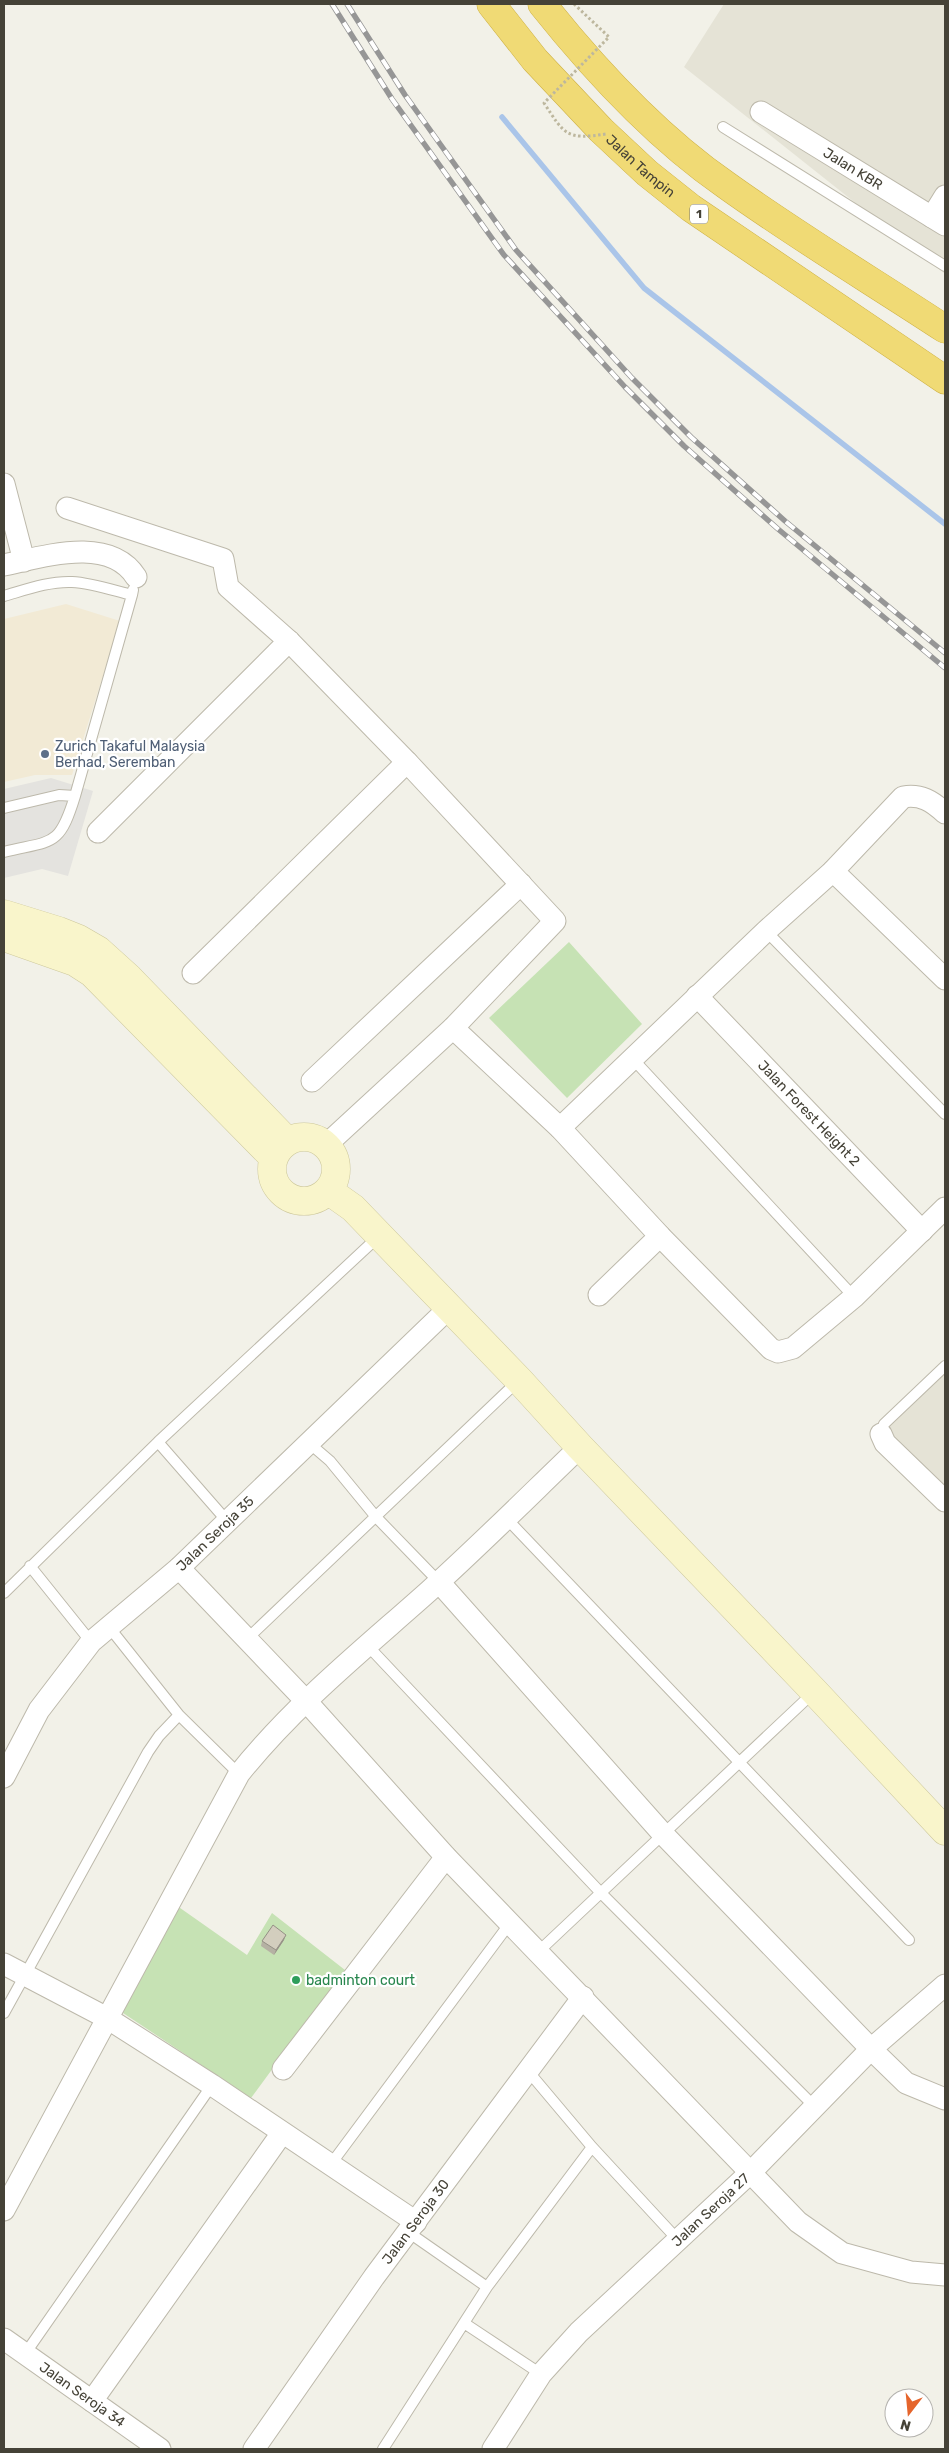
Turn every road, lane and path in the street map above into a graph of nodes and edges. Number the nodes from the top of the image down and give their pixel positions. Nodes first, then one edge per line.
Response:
1 (492, 4) edge
2 (542, 4) edge
3 (574, 4) edge
4 (761, 112) dead end
5 (723, 127) dead end
6 (606, 134) junction
7 (945, 196) edge
8 (939, 221) edge
9 (945, 266) edge
10 (945, 329) edge
11 (945, 380) edge
12 (4, 484) edge
13 (67, 508) dead end
14 (14, 563) edge
15 (134, 586) junction
16 (4, 596) edge
17 (289, 641) junction
18 (407, 762) junction
19 (75, 796) junction
20 (4, 808) edge
21 (945, 813) edge
22 (98, 832) dead end
23 (4, 852) edge
24 (833, 871) junction
25 (521, 884) junction
26 (4, 914) edge
27 (766, 931) junction
28 (4, 937) edge
29 (193, 973) dead end
30 (945, 979) edge
31 (697, 996) junction
32 (453, 1028) junction
33 (632, 1058) junction
34 (312, 1081) dead end
35 (945, 1114) edge
36 (560, 1128) junction
37 (326, 1145) junction
38 (280, 1150) junction
39 (329, 1191) junction
40 (945, 1208) edge
41 (922, 1232) junction
42 (379, 1235) junction
43 (660, 1236) junction
44 (599, 1295) dead end
45 (854, 1297) junction
46 (450, 1307) junction
47 (945, 1366) edge
48 (520, 1380) junction
49 (881, 1434) joint
50 (158, 1442) junction
51 (309, 1443) junction
52 (580, 1447) junction
53 (941, 1489) edge
54 (376, 1517) junction
55 (506, 1518) junction
56 (228, 1522) junction
57 (30, 1566) junction
58 (180, 1568) junction
59 (439, 1582) junction
60 (4, 1593) edge
61 (109, 1627) junction
62 (247, 1639) junction
63 (91, 1642) junction
64 (368, 1646) junction
65 (814, 1691) junction
66 (306, 1701) junction
67 (179, 1715) junction
68 (738, 1762) junction
69 (239, 1774) junction
70 (4, 1777) edge
71 (945, 1831) edge
72 (663, 1834) junction
73 (446, 1857) junction
74 (601, 1893) junction
75 (510, 1923) junction
76 (909, 1940) dead end
77 (538, 1952) junction
78 (4, 1964) edge
79 (24, 1976) junction
80 (945, 1984) edge
81 (583, 1998) junction
82 (4, 2013) edge
83 (107, 2018) junction
84 (871, 2049) junction
85 (283, 2069) dead end
86 (528, 2071) junction
87 (212, 2085) junction
88 (945, 2099) edge
89 (815, 2107) junction
90 (282, 2133) junction
91 (592, 2147) junction
92 (331, 2164) junction
93 (751, 2172) junction
94 (4, 2210) edge
95 (412, 2227) junction
96 (677, 2239) junction
97 (945, 2275) edge
98 (487, 2287) junction
99 (464, 2323) junction
100 (4, 2339) edge
101 (24, 2354) junction
102 (541, 2374) junction
103 (92, 2401) junction
104 (160, 2449) edge
105 (254, 2449) edge
106 (383, 2449) edge
107 (494, 2449) edge

1 - 6 highway, Jalan Tampin / 1
2 - 10 highway
3 - 6 path, bridge
4 - 8 street, Jalan KBR
5 - 9 lane
6 - 11 highway, Jalan Tampin / 1
7 - 8 street
12 - 14 street
13 - 17 street
14 - 15 street
15 - 16 lane
15 - 19 lane
17 - 18 street
17 - 22 street
18 - 25 street
18 - 29 street
19 - 20 lane
19 - 23 lane
21 - 24 street
24 - 27 street
24 - 30 street
25 - 32 street
25 - 34 street
26 - 38 street
27 - 31 street
27 - 35 lane
28 - 38 street
31 - 33 street
31 - 41 street, Jalan Forest Height 2
32 - 36 street
32 - 37 street
33 - 36 street
33 - 45 lane
36 - 43 street
37 - 38 street
37 - 39 street
38 - 39 street
39 - 42 street
40 - 41 street
41 - 45 street
42 - 46 street
42 - 50 lane
43 - 44 street
43 - 45 street
46 - 48 street
46 - 51 street, Jalan Seroja 35
47 - 49 lane
48 - 52 street
48 - 54 lane
49 - 53 street
50 - 56 lane
50 - 57 lane
51 - 54 lane
51 - 56 street, Jalan Seroja 35
52 - 55 street
52 - 65 street
54 - 59 lane
54 - 62 lane
55 - 59 street
55 - 68 lane
56 - 58 street, Jalan Seroja 35
57 - 60 lane
57 - 63 lane
58 - 61 street, Jalan Seroja 35
58 - 62 street
59 - 64 street
59 - 72 street
61 - 63 street, Jalan Seroja 35
61 - 67 lane
62 - 66 street
63 - 70 street, Jalan Seroja 35
64 - 66 street
64 - 74 lane
65 - 68 lane
65 - 71 street
66 - 69 street
66 - 73 street
67 - 69 lane
67 - 79 lane
68 - 72 lane
68 - 76 lane
69 - 83 street
72 - 74 lane
72 - 84 street
73 - 75 street
73 - 85 street
74 - 77 lane
74 - 89 lane
75 - 77 street
75 - 92 lane
77 - 81 street
78 - 79 street
79 - 82 lane
79 - 83 street
80 - 84 street, Jalan Seroja 27
81 - 86 street, Jalan Seroja 30
81 - 93 street
83 - 87 street
83 - 94 street
84 - 88 street
84 - 89 street, Jalan Seroja 27
86 - 91 lane
86 - 95 street, Jalan Seroja 30
87 - 90 street
87 - 101 lane
89 - 93 street, Jalan Seroja 27
90 - 92 street
90 - 103 street
91 - 96 lane
91 - 98 lane
92 - 95 street
93 - 96 street, Jalan Seroja 27
93 - 97 street
95 - 98 lane
95 - 105 street, Jalan Seroja 30
96 - 102 street, Jalan Seroja 27
98 - 99 lane
99 - 102 lane
99 - 106 lane
100 - 101 street, Jalan Seroja 34
101 - 103 street, Jalan Seroja 34
102 - 107 street, Jalan Seroja 27
103 - 104 street, Jalan Seroja 34

